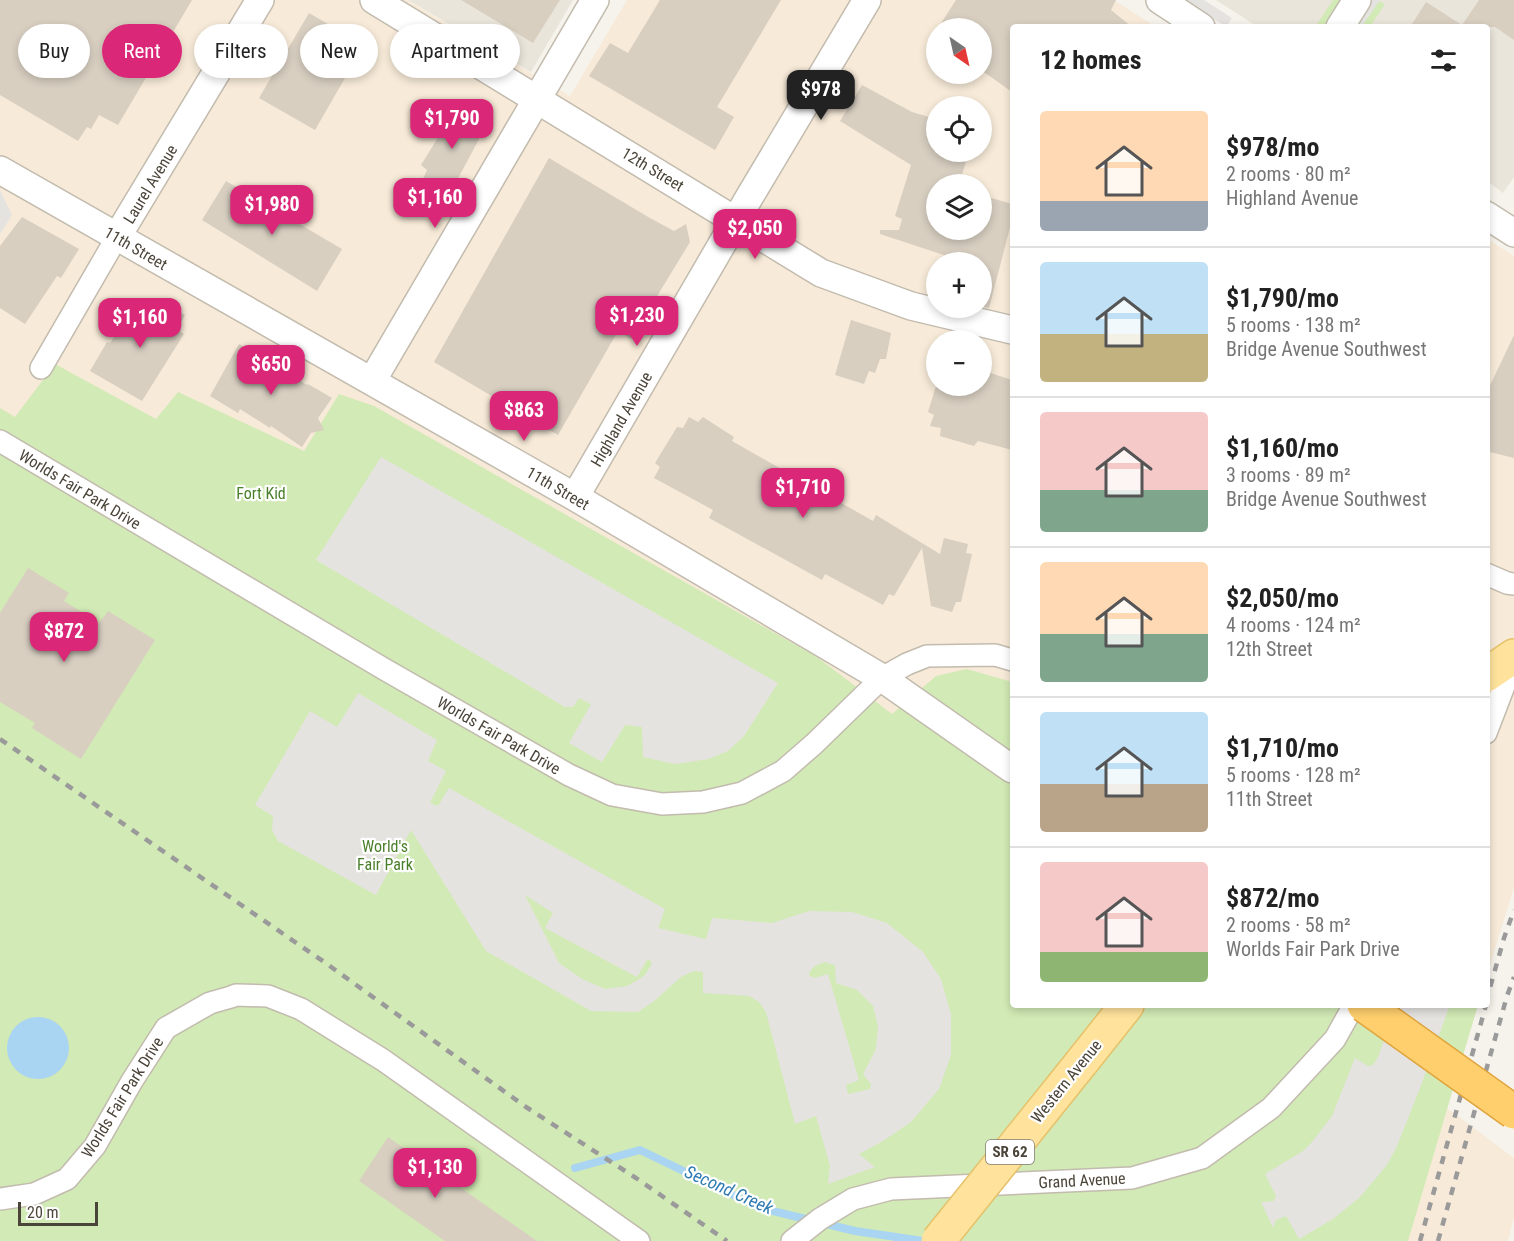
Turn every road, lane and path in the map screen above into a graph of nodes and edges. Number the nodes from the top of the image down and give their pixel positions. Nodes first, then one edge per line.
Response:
1 (260, 0) edge
2 (374, 0) edge
3 (595, 0) edge
4 (867, 0) edge
5 (1160, 0) edge
6 (1357, 0) edge
7 (1196, 24) edge
8 (1342, 24) edge
9 (537, 99) junction
10 (0, 170) edge
11 (1490, 218) edge
12 (736, 220) junction
13 (1514, 233) edge
14 (117, 237) junction
15 (1010, 330) edge
16 (41, 368) dead end
17 (372, 381) junction
18 (0, 441) edge
19 (575, 497) junction
20 (1490, 576) edge
21 (1514, 584) edge
22 (1514, 658) edge
23 (1010, 660) edge
24 (1490, 673) edge
25 (882, 678) junction
26 (1490, 722) edge
27 (1010, 769) edge
28 (1352, 1008) edge
29 (1368, 1008) edge
30 (1121, 1012) edge
31 (1514, 1112) edge
32 (0, 1199) edge
33 (799, 1235) edge
34 (639, 1241) edge
35 (938, 1241) edge

1 - 14 street, Laurel Avenue
2 - 9 street, 12th Street
3 - 9 street
4 - 12 street, Highland Avenue
5 - 7 street
6 - 8 street
9 - 12 street, 12th Street
9 - 17 street
10 - 14 street, 11th Street
11 - 13 street
12 - 15 street, 12th Street
12 - 19 street, Highland Avenue
14 - 16 street, Laurel Avenue
14 - 17 street, 11th Street
17 - 19 street, 11th Street
18 - 25 street, Worlds Fair Park Drive
19 - 25 street, 11th Street
20 - 21 street
22 - 24 main road
22 - 26 street
23 - 25 street, Worlds Fair Park Drive
25 - 27 street, 11th Street
28 - 33 street, Grand Avenue
29 - 31 highway, bridge
30 - 35 main road, Western Avenue / SR 62, bridge
32 - 34 street, Worlds Fair Park Drive

